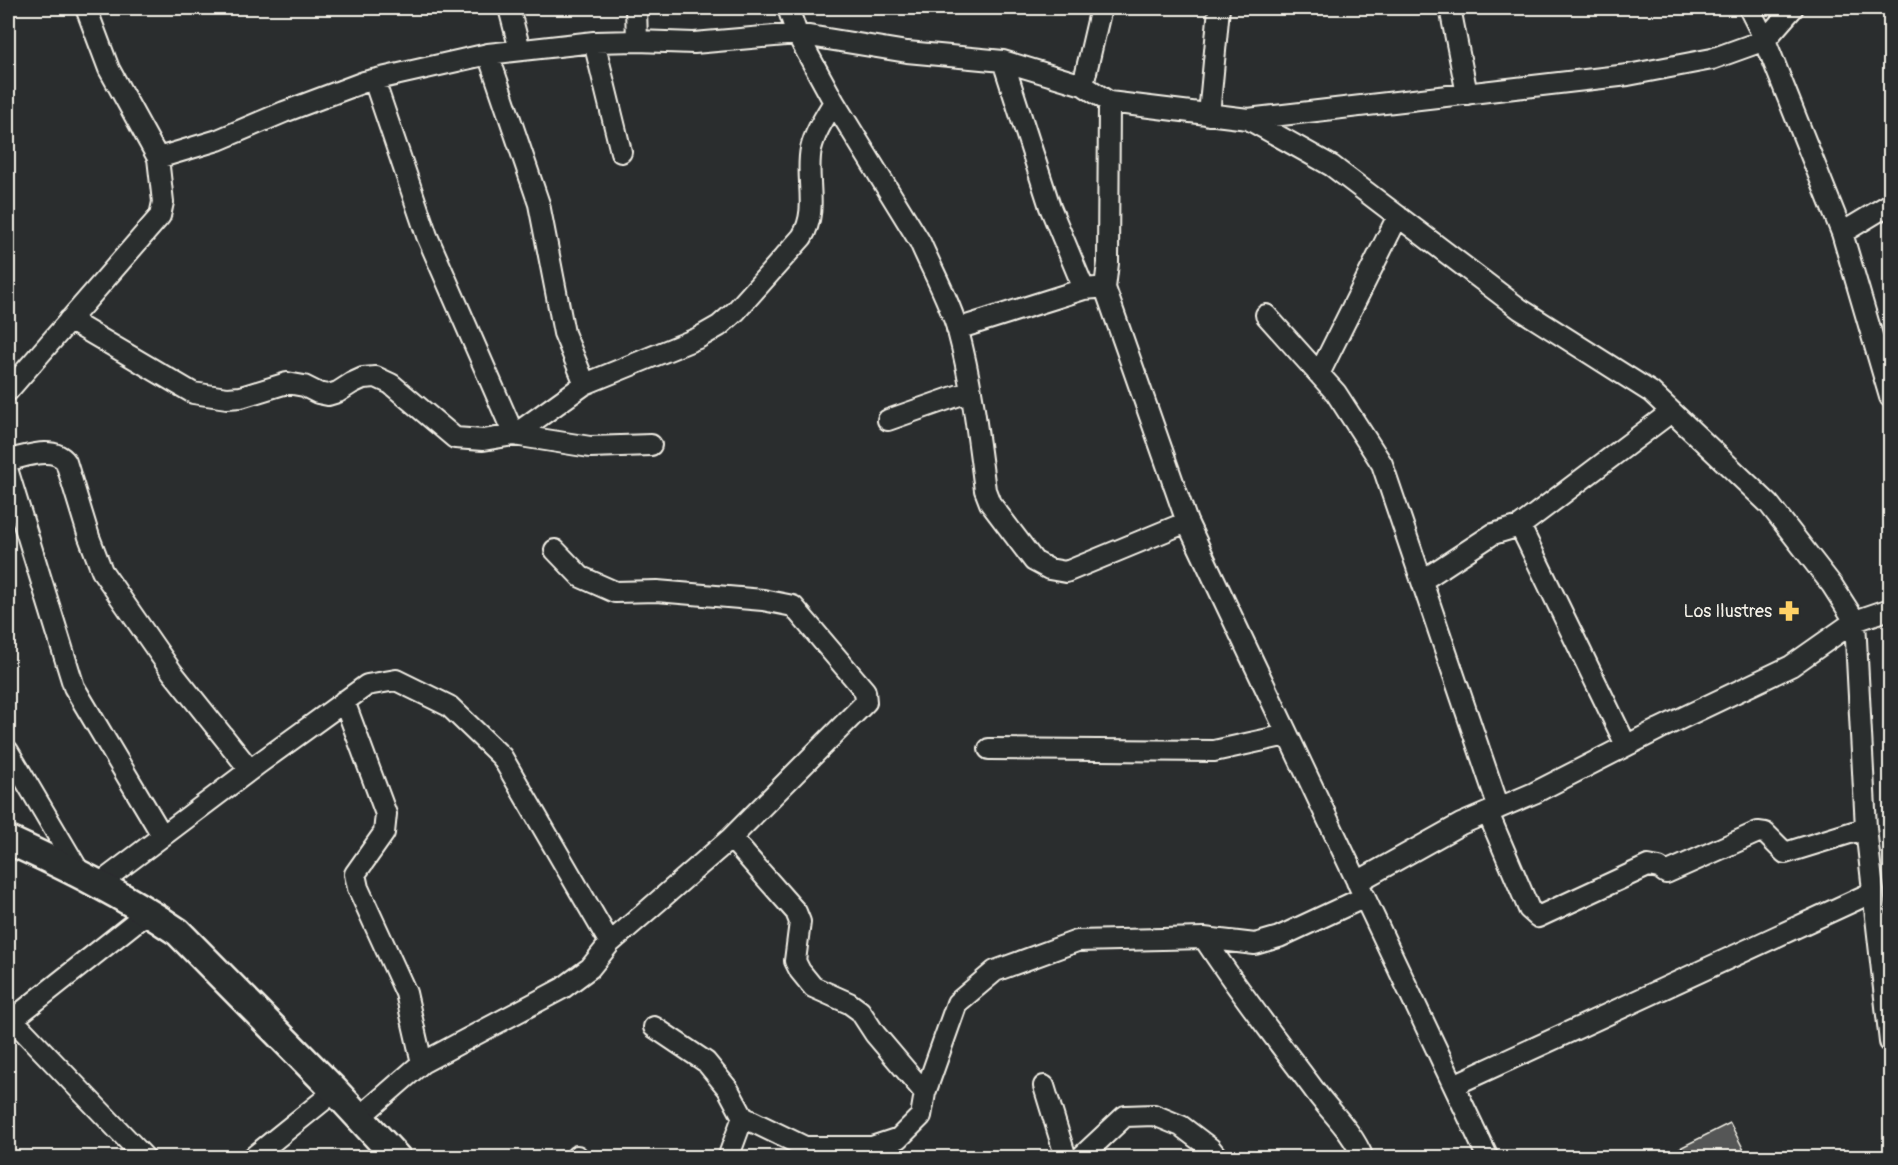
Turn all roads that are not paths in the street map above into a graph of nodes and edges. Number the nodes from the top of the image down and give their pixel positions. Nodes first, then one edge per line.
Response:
1 (86, 8) edge
2 (509, 8) edge
3 (636, 8) edge
4 (788, 8) edge
5 (1101, 8) edge
6 (1218, 8) edge
7 (1450, 8) edge
8 (1749, 8) edge
9 (1793, 8) edge
10 (797, 34) junction
11 (1765, 40) junction
12 (637, 41) junction
13 (594, 42) junction
14 (520, 50) junction
15 (488, 54) junction
16 (1003, 61) junction
17 (374, 80) junction
18 (1083, 85) junction
19 (1467, 94) junction
20 (834, 102) junction
21 (1109, 102) junction
22 (1209, 114) junction
23 (1248, 119) junction
24 (621, 152) dead end
25 (158, 158) junction
26 (1890, 204) edge
27 (1398, 216) junction
28 (1842, 233) junction
29 (1105, 288) junction
30 (1084, 289) junction
31 (1266, 315) dead end
32 (69, 320) junction
33 (957, 329) junction
34 (1319, 374) junction
35 (585, 384) junction
36 (8, 391) edge
37 (971, 391) junction
38 (1890, 397) edge
39 (1671, 411) junction
40 (888, 420) dead end
41 (514, 435) junction
42 (651, 445) dead end
43 (8, 460) edge
44 (8, 472) edge
45 (1187, 522) junction
46 (1520, 526) junction
47 (555, 550) dead end
48 (1423, 580) junction
49 (1890, 609) edge
50 (1855, 621) junction
51 (344, 701) junction
52 (1287, 735) junction
53 (1626, 745) junction
54 (989, 749) dead end
55 (8, 751) edge
56 (250, 770) junction
57 (1494, 810) junction
58 (1866, 828) junction
59 (162, 835) junction
60 (731, 838) junction
61 (8, 840) edge
62 (90, 879) junction
63 (1361, 889) junction
64 (1873, 892) junction
65 (148, 912) junction
66 (1204, 938) junction
67 (610, 943) junction
68 (10, 1022) edge
69 (654, 1027) dead end
70 (1890, 1042) edge
71 (422, 1063) junction
72 (1454, 1085) junction
73 (1044, 1086) dead end
74 (335, 1091) junction
75 (925, 1093) junction
76 (743, 1117) junction
77 (360, 1118) junction
78 (793, 1149) edge
79 (145, 1158) edge
80 (252, 1158) edge
81 (397, 1158) edge
82 (728, 1158) edge
83 (1066, 1158) edge
84 (1080, 1158) edge
85 (1218, 1158) edge
86 (1363, 1158) edge
87 (1488, 1158) edge

1 - 25 street
2 - 14 street
3 - 12 street
4 - 10 street
5 - 18 street
6 - 22 street
7 - 19 street
8 - 11 street
9 - 11 street
10 - 12 street
10 - 16 street
10 - 20 street
11 - 19 street
11 - 28 street
12 - 13 street
13 - 14 street
13 - 24 street
14 - 15 street
15 - 17 street
15 - 35 street
16 - 18 street
16 - 30 street
17 - 25 street
17 - 41 street
18 - 21 street
19 - 23 street
20 - 33 street
20 - 35 street
21 - 22 street
21 - 29 street
22 - 23 street
23 - 27 street
25 - 32 street
26 - 28 street
27 - 34 street
27 - 39 street
28 - 38 street
29 - 30 street
29 - 45 street
30 - 33 street
31 - 34 street
32 - 36 street
32 - 41 street
33 - 37 street
34 - 48 street
35 - 41 street
37 - 40 street
37 - 45 street
39 - 46 street
39 - 50 street
41 - 42 street
43 - 56 street
44 - 59 street
45 - 52 street
46 - 48 street
46 - 53 street
47 - 60 street
48 - 57 street
49 - 50 street
50 - 53 street
50 - 58 street
51 - 56 street
51 - 67 street
51 - 71 street
52 - 54 street
52 - 63 street
53 - 57 street
55 - 62 street
56 - 59 street
57 - 58 street
57 - 63 street
58 - 64 street
59 - 62 street
60 - 67 street
60 - 75 street
61 - 62 street
62 - 65 street
63 - 66 street
63 - 72 street
64 - 70 street
64 - 72 street
65 - 68 street
65 - 74 street
66 - 75 street
66 - 86 street
67 - 71 street
68 - 79 street
69 - 76 street
71 - 77 street
72 - 87 street
73 - 83 street
74 - 77 street
74 - 80 street
75 - 78 street
76 - 78 street
76 - 82 street
77 - 81 street
84 - 85 street

